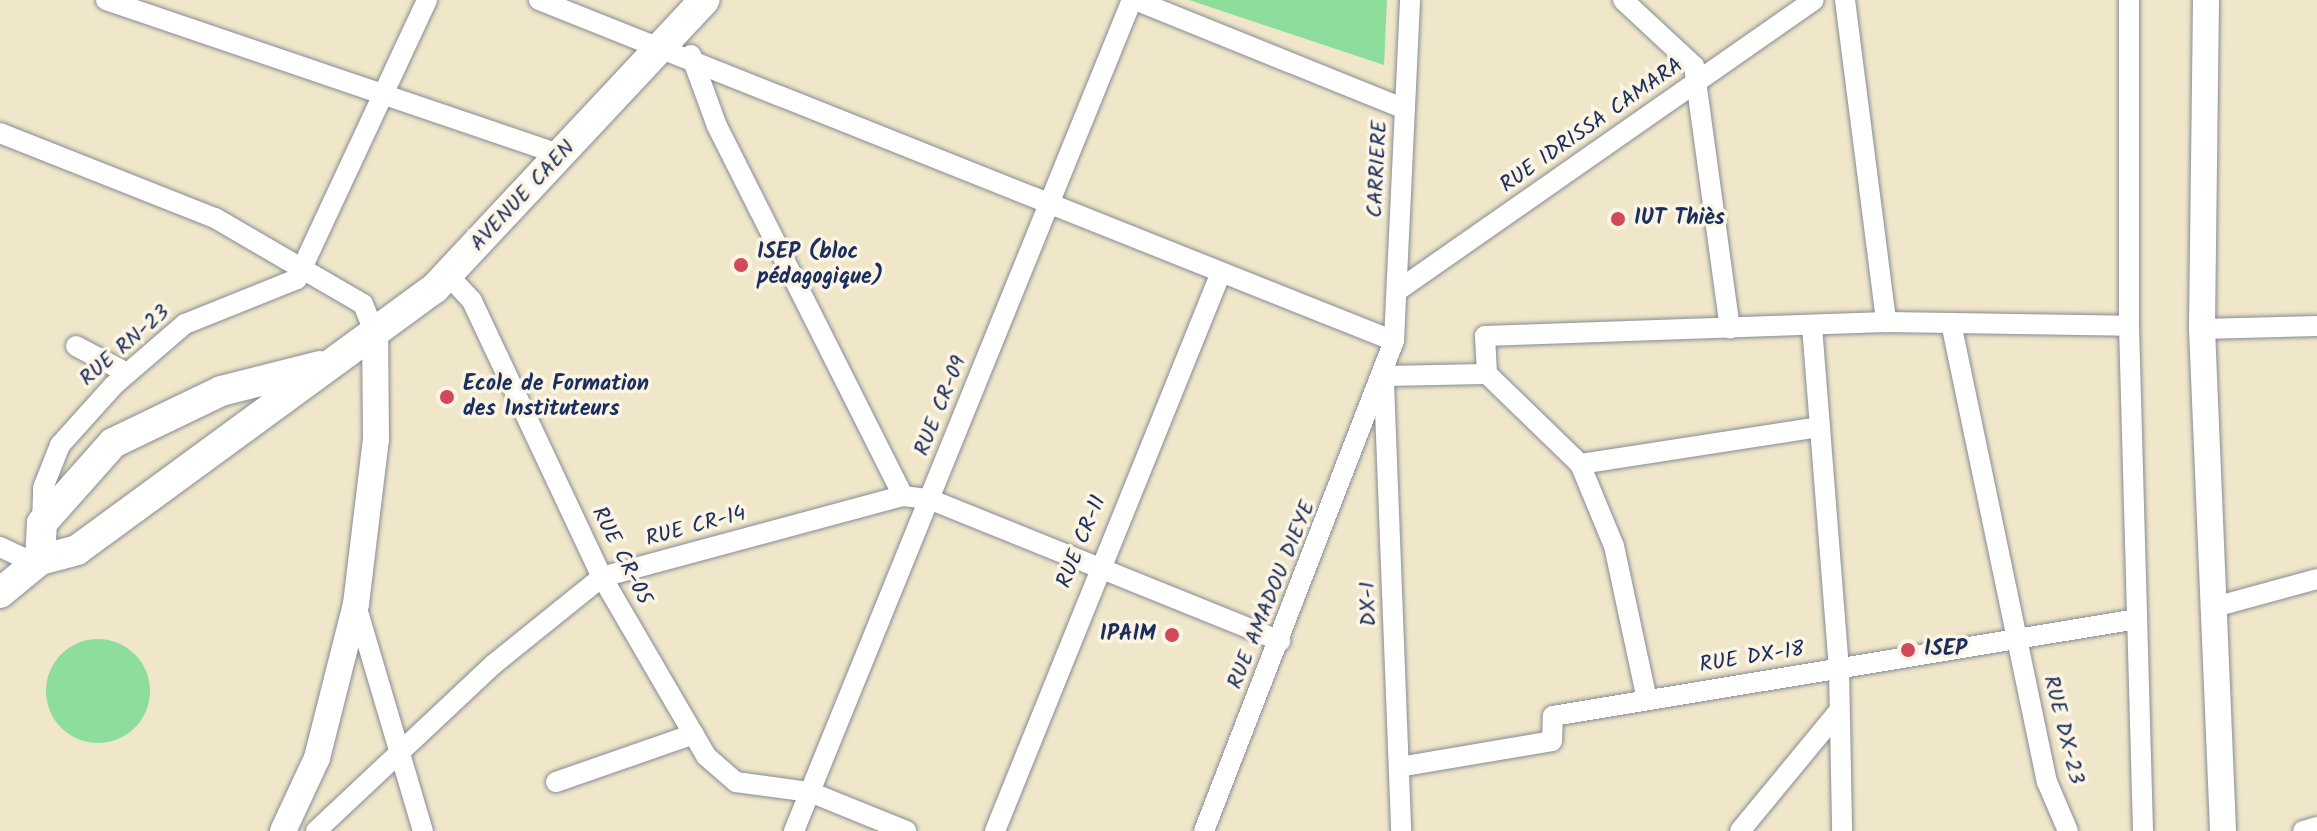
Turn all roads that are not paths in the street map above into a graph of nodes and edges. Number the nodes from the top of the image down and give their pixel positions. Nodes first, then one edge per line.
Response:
1 (106, 0) edge
2 (427, 0) edge
3 (539, 0) edge
4 (704, 0) edge
5 (1134, 0) edge
6 (1410, 0) edge
7 (1623, 0) edge
8 (1814, 0) edge
9 (1845, 0) edge
10 (2129, 0) edge
11 (2206, 0) edge
12 (661, 46) junction
13 (691, 55) junction
14 (1697, 81) junction
15 (384, 93) junction
16 (1405, 109) junction
17 (0, 133) edge
18 (562, 155) junction
19 (1050, 201) junction
20 (306, 267) junction
21 (448, 275) junction
22 (1220, 275) junction
23 (1397, 291) junction
24 (1886, 322) junction
25 (1951, 323) junction
26 (1812, 326) junction
27 (2129, 326) junction
28 (2317, 326) edge
29 (1730, 329) junction
30 (2202, 329) junction
31 (375, 334) junction
32 (1394, 341) junction
33 (76, 346) dead end
34 (320, 366) junction
35 (127, 373) junction
36 (1487, 374) junction
37 (1384, 376) junction
38 (1820, 427) junction
39 (1580, 464) junction
40 (903, 496) junction
41 (929, 499) junction
42 (42, 523) junction
43 (0, 547) edge
44 (38, 562) junction
45 (1097, 566) junction
46 (602, 577) junction
47 (2317, 579) edge
48 (0, 593) edge
49 (356, 604) junction
50 (2211, 608) junction
51 (2137, 619) junction
52 (2017, 639) junction
53 (1280, 641) junction
54 (1839, 668) junction
55 (1647, 700) junction
56 (1838, 712) junction
57 (694, 734) junction
58 (399, 761) junction
59 (1399, 767) junction
60 (556, 782) dead end
61 (810, 792) junction
62 (2317, 827) edge
63 (283, 831) edge
64 (316, 831) edge
65 (423, 831) edge
66 (794, 831) edge
67 (906, 831) edge
68 (995, 831) edge
69 (1204, 831) edge
70 (1401, 831) edge
71 (1740, 831) edge
72 (1842, 831) edge
73 (2068, 831) edge
74 (2143, 831) edge
75 (2223, 831) edge
76 (2303, 831) edge

1 - 15 street
2 - 15 street
3 - 12 street
4 - 12 highway, AVENUE CAEN
5 - 16 street
5 - 19 street, RUE CR-09
6 - 16 street, CARRIERE
7 - 14 street
8 - 14 street, RUE IDRISSA CAMARA
9 - 24 street
10 - 27 street
11 - 30 main road
12 - 13 street
12 - 18 highway, AVENUE CAEN
13 - 19 street
13 - 40 street
14 - 23 street, RUE IDRISSA CAMARA
14 - 29 street
15 - 18 street
15 - 20 street
16 - 23 street, CARRIERE
17 - 20 street
18 - 21 highway, AVENUE CAEN
19 - 22 street
19 - 41 street, RUE CR-09
20 - 31 street
20 - 35 street, RUE RN-23
21 - 31 highway, AVENUE CAEN
21 - 46 street, RUE CR-05
22 - 32 street
22 - 45 street, RUE CR-11
23 - 32 street, CARRIERE
24 - 25 street
24 - 26 street
25 - 27 street
25 - 52 street, RUE DX-23
26 - 29 street
26 - 38 street
27 - 51 street
28 - 30 street
29 - 36 street
30 - 50 main road
31 - 34 highway, AVENUE CAEN
31 - 49 main road
32 - 37 street, CARRIERE
33 - 35 street
34 - 42 highway, AVENUE CAEN
34 - 44 highway, AVENUE CAEN
35 - 42 street, RUE RN-23
36 - 37 street
36 - 39 street
37 - 53 street, RUE AMADOU DIEYE
37 - 59 street, DX-1
38 - 39 street
38 - 54 street
39 - 55 street
40 - 41 street, RUE CR-14
40 - 46 street, RUE CR-14
41 - 45 street, RUE CR-14
41 - 61 street, RUE CR-09
42 - 44 highway
43 - 44 street
44 - 48 highway, AVENUE CAEN
45 - 53 street, RUE CR-14
45 - 68 street, RUE CR-11
46 - 57 street, RUE CR-05
46 - 58 street, RUE CR-14
47 - 50 street
49 - 58 street
49 - 63 main road
50 - 75 main road
51 - 52 street, RUE DX-18
51 - 74 street
52 - 54 street, RUE DX-18
52 - 73 street, RUE DX-23
53 - 69 street, RUE AMADOU DIEYE
54 - 55 street, RUE DX-18
54 - 56 street
55 - 59 street, RUE DX-18
56 - 71 street
56 - 72 street
57 - 60 street
57 - 61 street, RUE CR-05
58 - 64 street, RUE CR-14
58 - 65 street
59 - 70 street, DX-1
61 - 66 street, RUE CR-09
61 - 67 street, RUE CR-05
62 - 76 street

